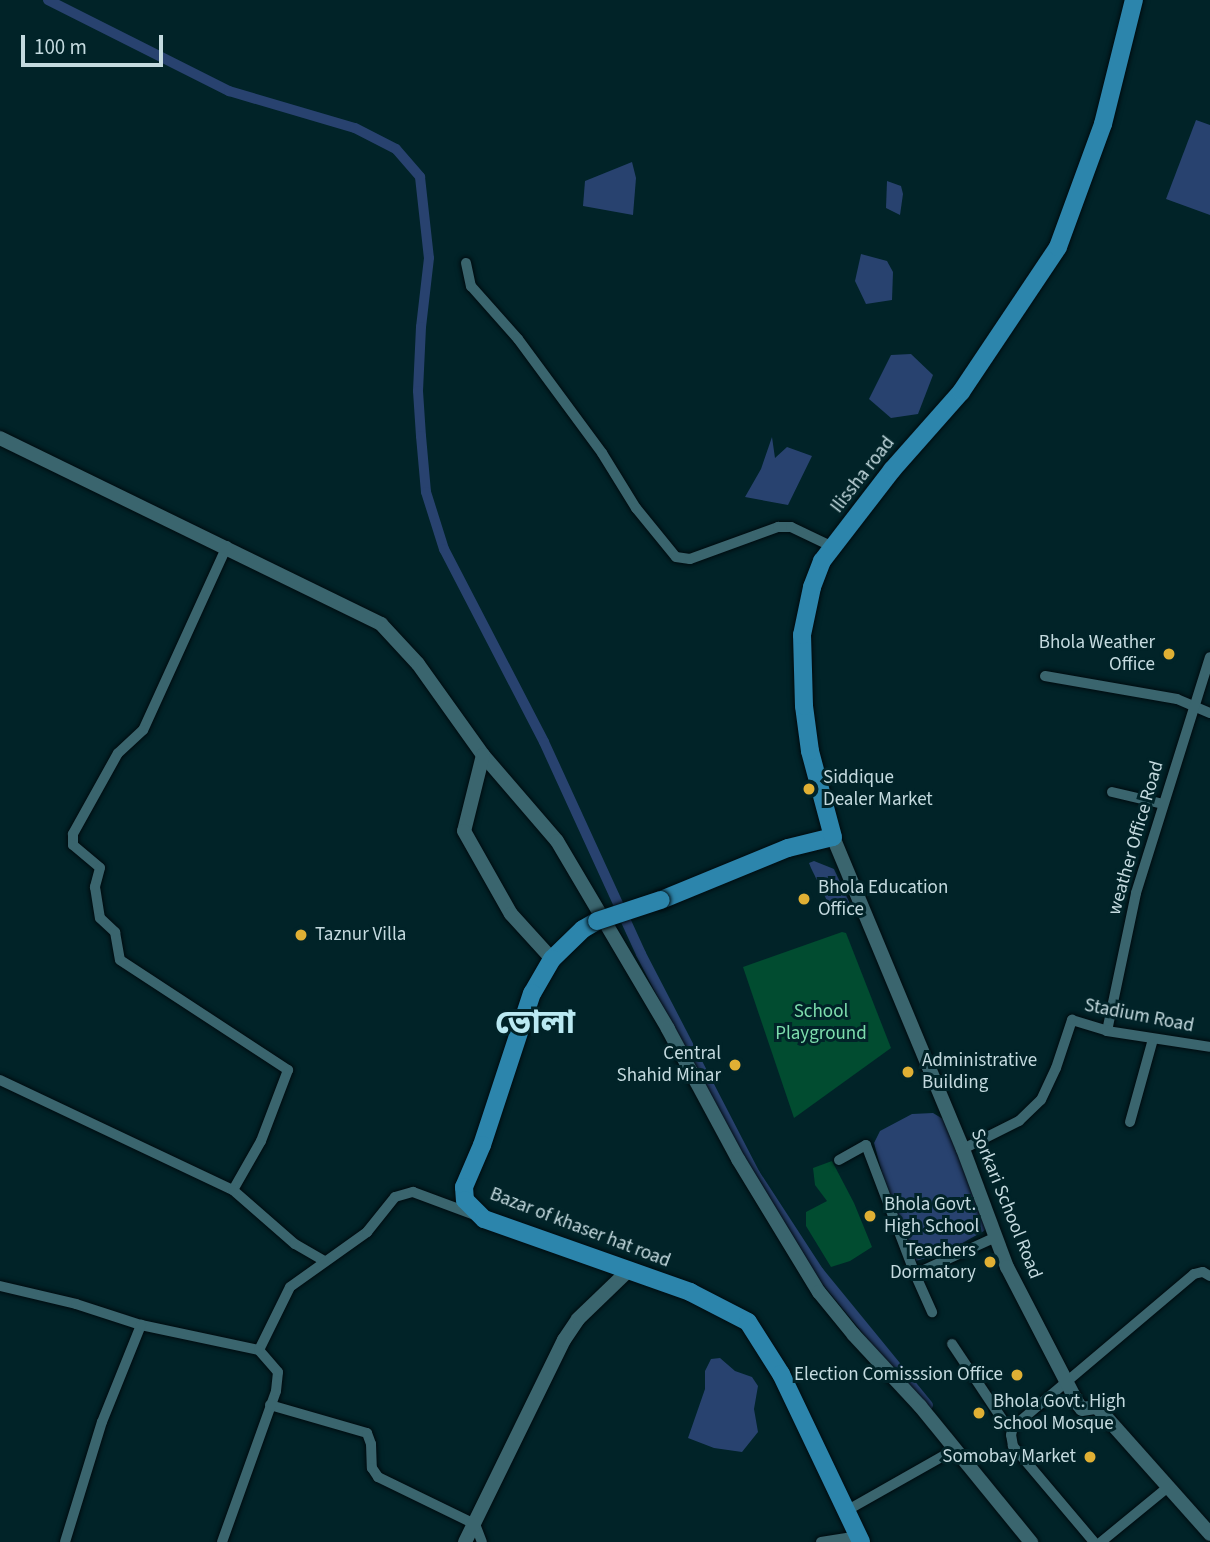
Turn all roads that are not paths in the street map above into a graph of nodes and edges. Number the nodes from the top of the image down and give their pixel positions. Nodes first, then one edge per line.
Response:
1 (1134, 0) edge
2 (466, 263) dead end
3 (0, 438) edge
4 (227, 546) junction
5 (833, 547) junction
6 (1210, 657) edge
7 (1045, 676) dead end
8 (1193, 705) junction
9 (1210, 713) edge
10 (483, 755) junction
11 (1112, 792) dead end
12 (1163, 804) junction
13 (833, 837) junction
14 (552, 959) junction
15 (1107, 1031) junction
16 (1153, 1038) junction
17 (1210, 1047) edge
18 (0, 1080) edge
19 (1130, 1122) dead end
20 (963, 1149) junction
21 (839, 1160) dead end
22 (233, 1190) junction
23 (484, 1219) junction
24 (996, 1237) junction
25 (324, 1261) junction
26 (630, 1269) junction
27 (915, 1274) junction
28 (1210, 1276) edge
29 (0, 1286) edge
30 (932, 1312) dead end
31 (141, 1325) junction
32 (952, 1344) dead end
33 (259, 1350) junction
34 (1068, 1383) junction
35 (271, 1405) junction
36 (1004, 1422) dead end
37 (954, 1450) junction
38 (1168, 1487) junction
39 (846, 1511) junction
40 (475, 1524) junction
41 (1210, 1534) edge
42 (860, 1539) edge
43 (65, 1542) edge
44 (222, 1542) edge
45 (465, 1542) edge
46 (482, 1542) edge
47 (821, 1542) edge
48 (1031, 1542) edge
49 (1094, 1542) edge
50 (1101, 1542) edge

1 - 5 main road, Ilissha road
2 - 5 street
3 - 4 street
4 - 10 street
4 - 22 street
5 - 13 main road, Ilissha road
6 - 8 street, weather Office Road
7 - 8 street
8 - 9 street
8 - 12 street, weather Office Road
10 - 14 street
10 - 37 street
11 - 12 street
12 - 15 street, weather Office Road
13 - 14 main road, Bazar of khaser hat road, bridge
13 - 20 street, Sorkari School Road
14 - 23 main road, Bazar of khaser hat road
15 - 16 street, Stadium Road
15 - 20 street, Stadium Road
16 - 17 street, Stadium Road
16 - 19 street
18 - 22 street
20 - 24 street, Sorkari School Road
21 - 27 street
22 - 25 street
23 - 25 street
23 - 26 main road, Bazar of khaser hat road
24 - 27 street
24 - 34 street, Sorkari School Road
25 - 33 street
26 - 39 main road, Bazar of khaser hat road
26 - 40 street
27 - 30 street
28 - 34 street
29 - 31 street
31 - 33 street
31 - 43 street
32 - 36 street
33 - 35 street
34 - 38 street, Sorkari School Road
34 - 49 street
35 - 40 street
35 - 44 street
37 - 39 street
37 - 48 street
38 - 41 street, Sorkari School Road
38 - 50 street
39 - 42 main road, Bazar of khaser hat road
40 - 45 street
40 - 46 street
42 - 47 street

